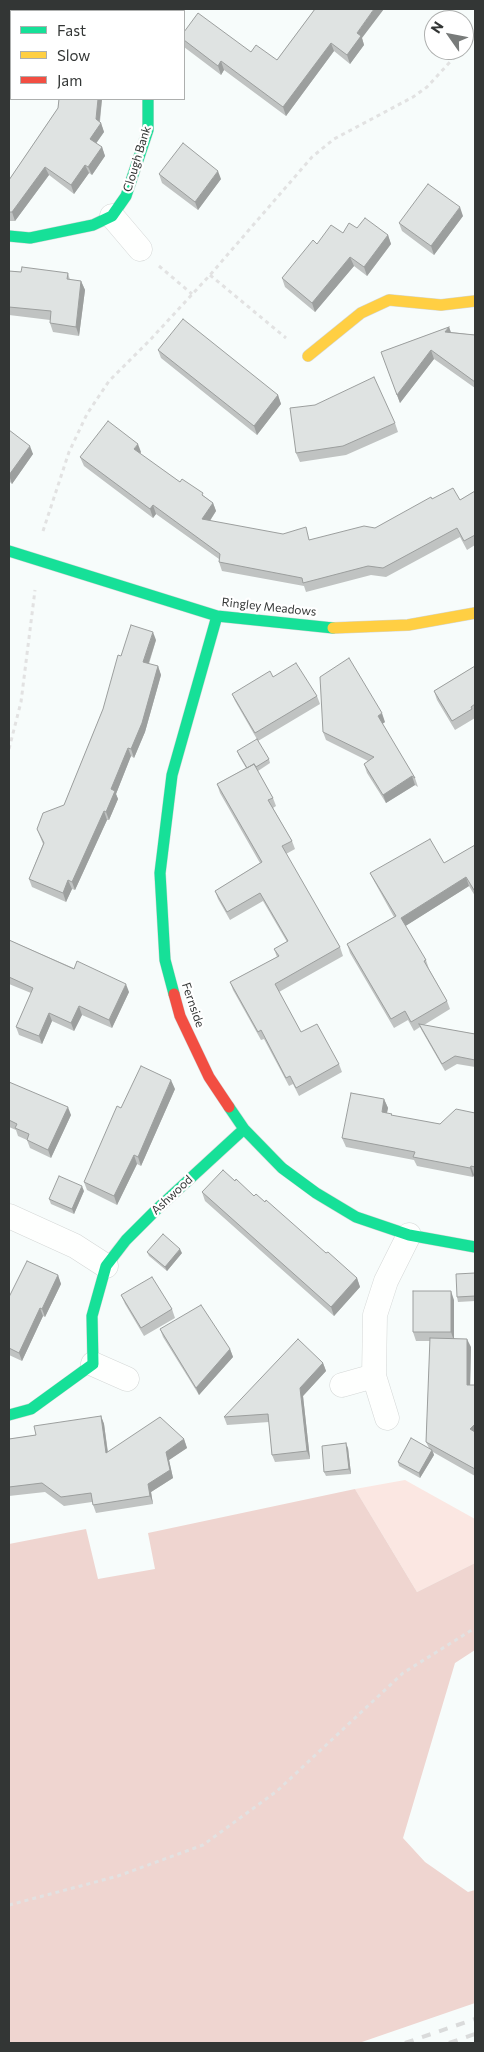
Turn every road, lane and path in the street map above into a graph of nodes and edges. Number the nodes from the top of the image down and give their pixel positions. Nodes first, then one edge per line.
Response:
1 (452, 60) edge
2 (148, 100) edge
3 (112, 216) junction
4 (9, 236) edge
5 (140, 249) joint
6 (210, 275) junction
7 (192, 294) junction
8 (475, 301) edge
9 (308, 356) joint
10 (9, 551) edge
11 (39, 560) junction
12 (475, 613) edge
13 (217, 616) junction
14 (9, 749) edge
15 (244, 1129) junction
16 (9, 1216) edge
17 (409, 1235) junction
18 (475, 1247) edge
19 (106, 1266) junction
20 (93, 1364) junction
21 (374, 1376) junction
22 (127, 1379) dead end
23 (342, 1385) dead end
24 (9, 1415) edge
25 (387, 1418) dead end
26 (475, 1628) edge
27 (9, 1905) edge

1 - 6 path
2 - 3 street, Clough Bank
3 - 4 street
3 - 5 street
5 - 7 path
6 - 7 path
6 - 9 path
7 - 11 path
8 - 9 street
10 - 11 street, Ringley Meadows
11 - 13 street, Ringley Meadows
11 - 14 path
12 - 13 street, Ringley Meadows
13 - 15 street, Fernside
15 - 17 street, Fernside
15 - 19 street, Ashwood
16 - 19 street
17 - 18 street, Fernside
17 - 21 street
19 - 20 street, Ashwood
20 - 22 street
20 - 24 street
21 - 23 street
21 - 25 street
26 - 27 path

